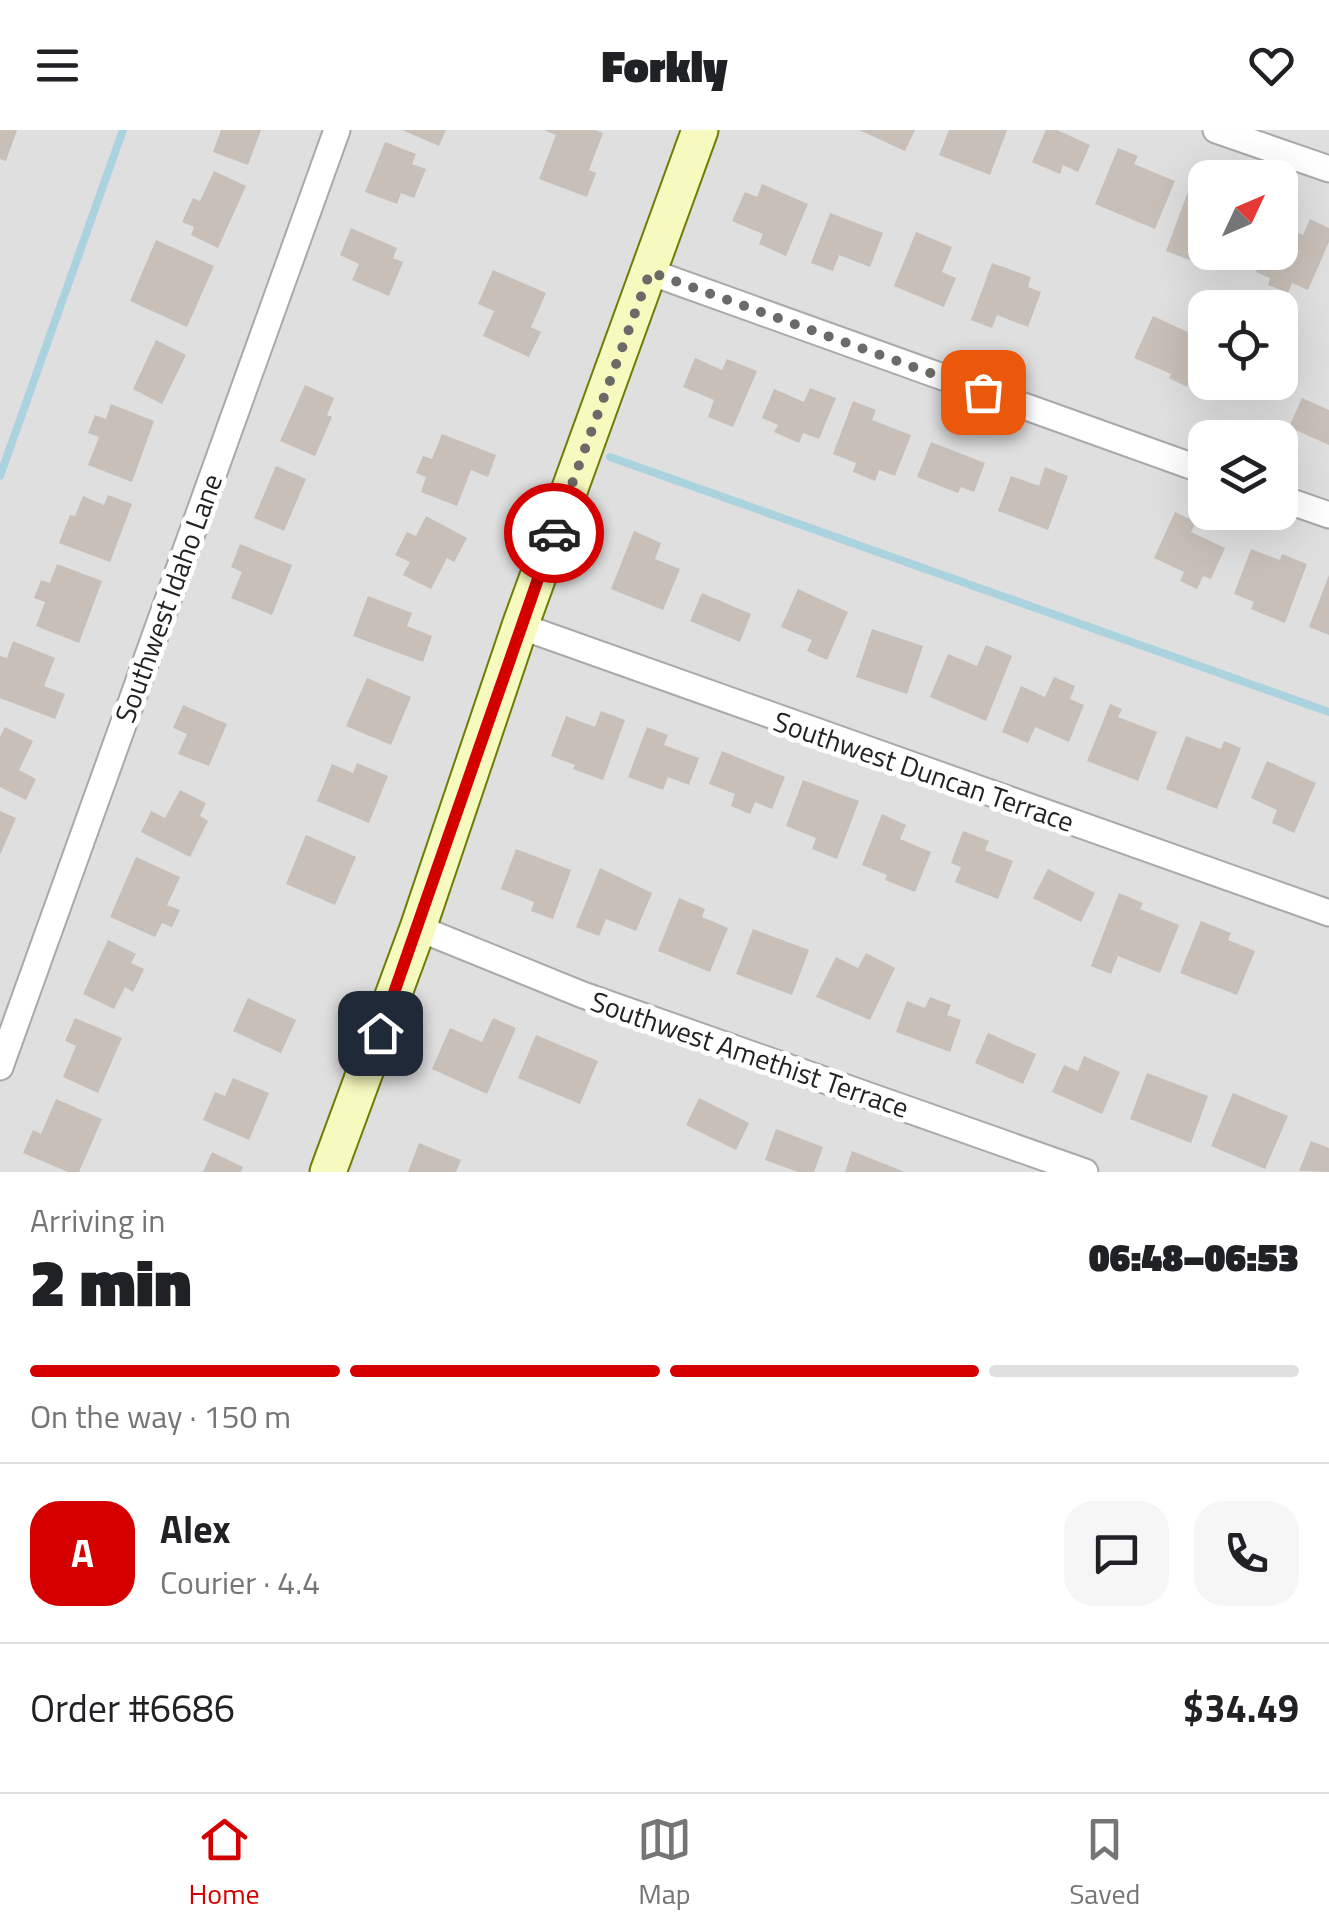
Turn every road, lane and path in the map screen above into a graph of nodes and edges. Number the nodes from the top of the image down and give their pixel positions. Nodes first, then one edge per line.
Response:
1 (336, 130) edge
2 (700, 130) edge
3 (1216, 130) edge
4 (1329, 169) edge
5 (650, 272) junction
6 (1188, 465) edge
7 (1298, 504) edge
8 (1329, 515) edge
9 (520, 626) junction
10 (1329, 913) edge
11 (418, 928) junction
12 (0, 1067) edge
13 (328, 1172) edge
14 (1085, 1172) edge

1 - 12 street, Southwest Idaho Lane
2 - 5 street
3 - 4 street
5 - 6 street
5 - 9 street
7 - 8 street
9 - 10 street, Southwest Duncan Terrace
9 - 11 street
11 - 13 street
11 - 14 street, Southwest Amethist Terrace

